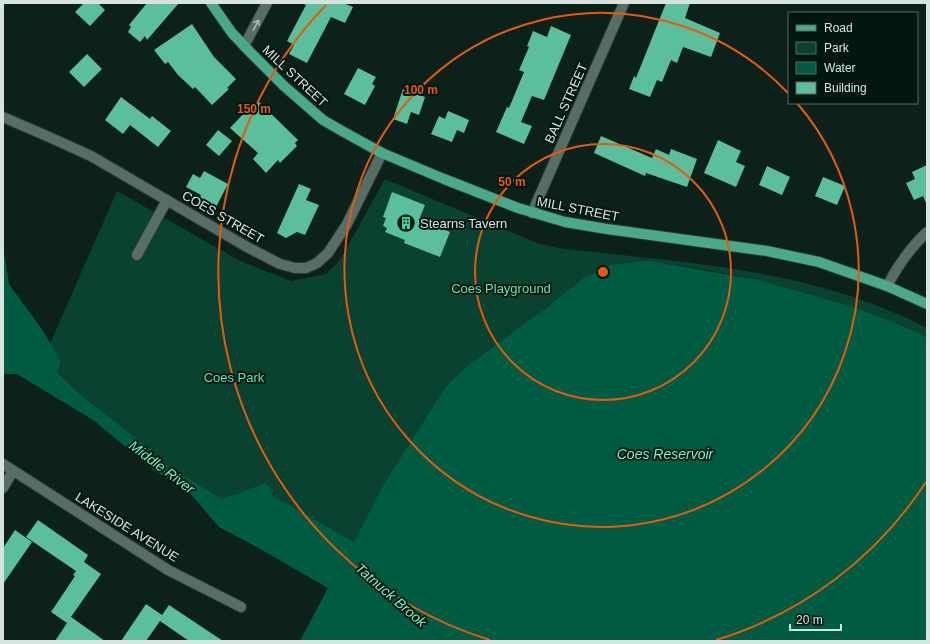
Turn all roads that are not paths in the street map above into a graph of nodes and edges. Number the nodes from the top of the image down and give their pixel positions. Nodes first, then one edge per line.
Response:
1 (212, 3) edge
2 (267, 3) edge
3 (624, 3) edge
4 (244, 46) junction
5 (3, 117) edge
6 (382, 153) junction
7 (167, 200) junction
8 (532, 214) junction
9 (927, 232) edge
10 (137, 255) dead end
11 (887, 286) junction
12 (927, 304) edge
13 (3, 464) edge
14 (13, 471) junction
15 (3, 488) edge
16 (241, 607) dead end

1 - 4 main road, MILL STREET
4 -> 2 street
3 - 8 street, BALL STREET
4 - 6 main road, MILL STREET
5 - 7 street, COES STREET
6 - 7 street, COES STREET
6 - 8 main road, MILL STREET
7 - 10 street
8 - 11 main road, MILL STREET
9 - 11 street
11 - 12 main road, MILL STREET
13 - 14 street, LAKESIDE AVENUE
14 - 15 street
14 - 16 street, LAKESIDE AVENUE

